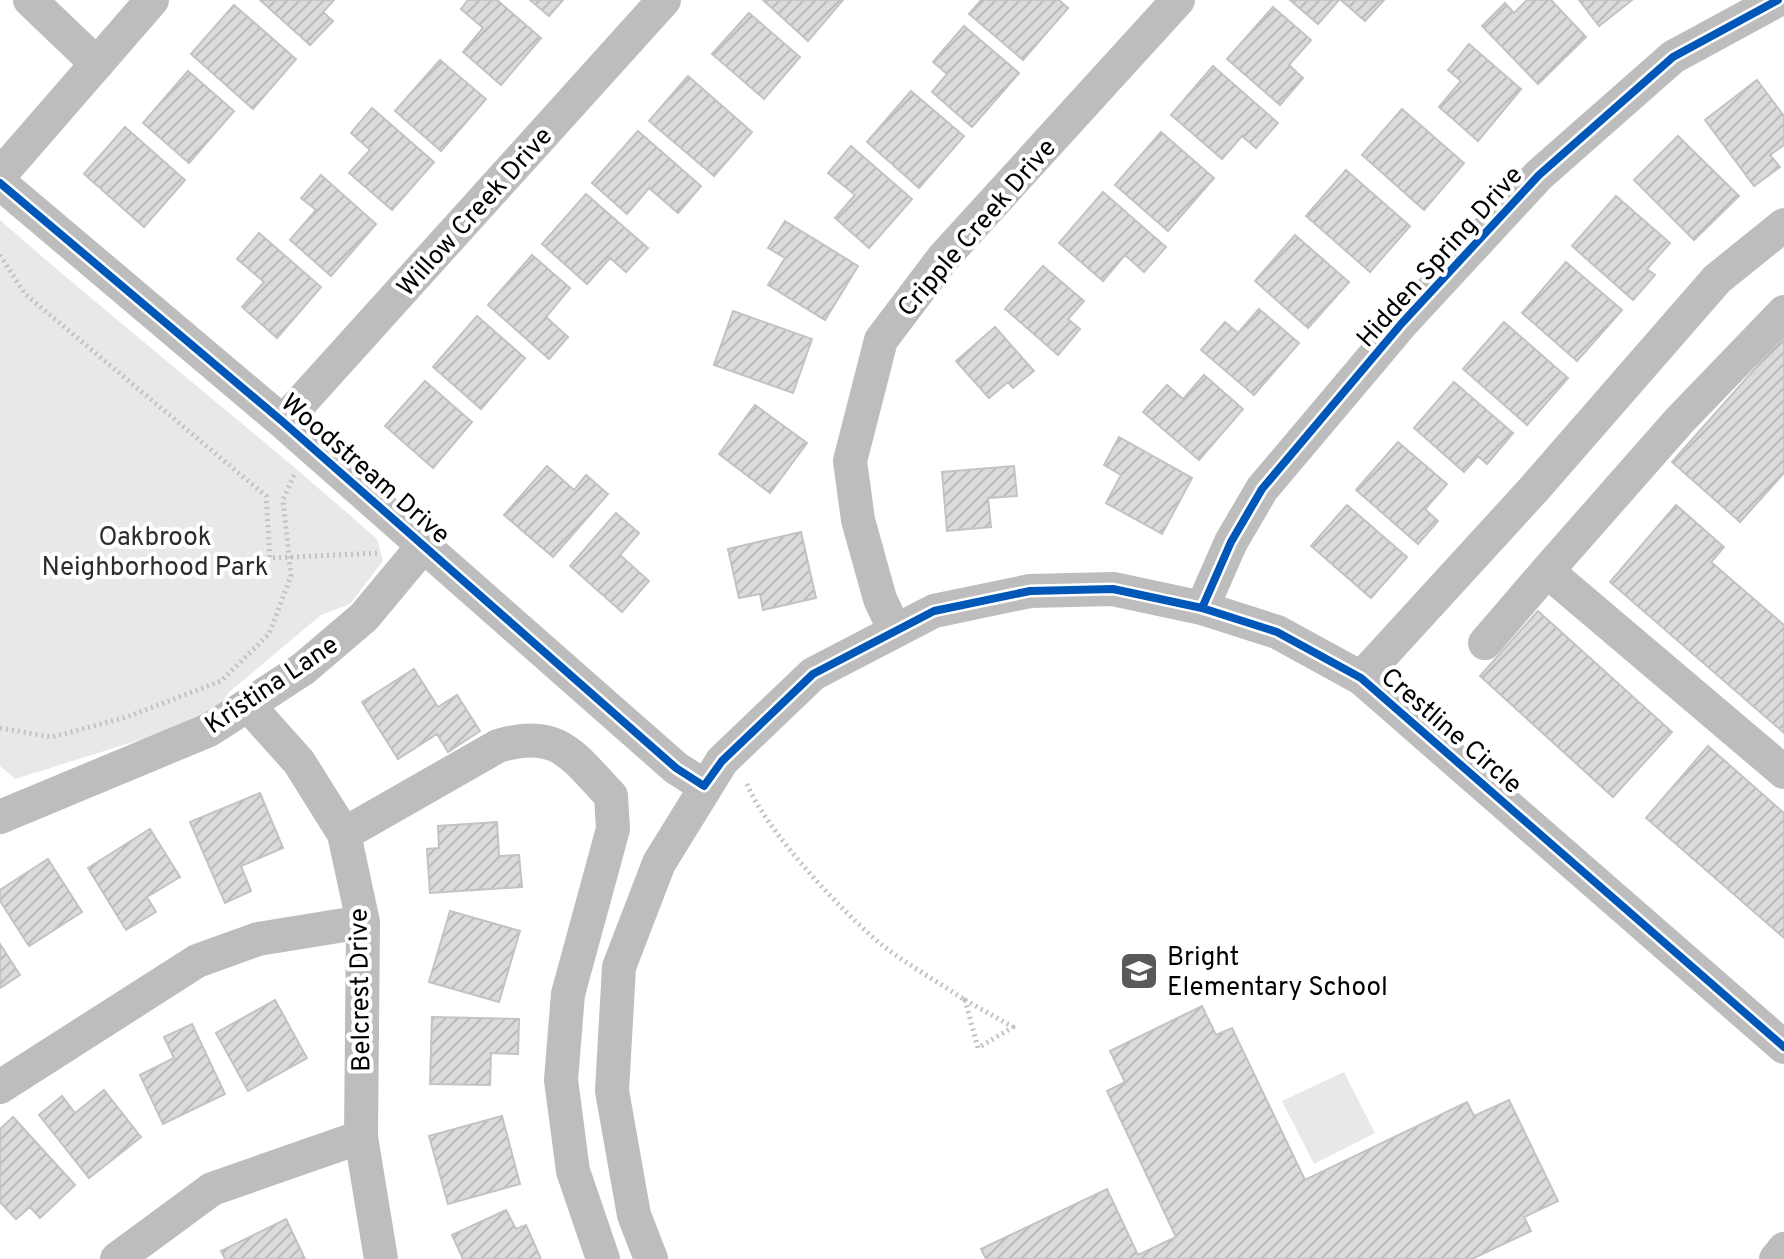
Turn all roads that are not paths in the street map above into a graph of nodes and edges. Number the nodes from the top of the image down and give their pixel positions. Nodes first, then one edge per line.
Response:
1 (30, 0) edge
2 (152, 0) edge
3 (664, 0) edge
4 (1178, 0) edge
5 (1778, 0) edge
6 (97, 64) junction
7 (0, 175) edge
8 (0, 183) edge
9 (1784, 225) edge
10 (1784, 312) edge
11 (283, 422) junction
12 (424, 545) junction
13 (1547, 571) junction
14 (1202, 608) junction
15 (894, 629) junction
16 (1485, 643) dead end
17 (1361, 678) junction
18 (248, 705) junction
19 (1784, 772) edge
20 (704, 786) junction
21 (0, 817) edge
22 (344, 834) junction
23 (363, 922) junction
24 (1784, 1047) edge
25 (0, 1087) edge
26 (361, 1137) junction
27 (1784, 1249) edge
28 (117, 1259) edge
29 (381, 1259) edge
30 (603, 1259) edge
31 (651, 1259) edge
32 (1776, 1259) edge

1 - 6 street
2 - 6 street
3 - 11 street, Willow Creek Drive
4 - 15 street, Cripple Creek Drive
5 - 14 street, Hidden Spring Drive
6 - 7 street
8 - 11 street, Woodstream Drive
9 - 17 street
10 - 13 street
11 - 12 street, Woodstream Drive
12 - 18 street, Kristina Lane
12 - 20 street, Woodstream Drive
13 - 16 street
13 - 19 street
14 - 15 street, Crestline Circle
14 - 17 street, Crestline Circle
15 - 20 street, Crestline Circle
17 - 24 street, Crestline Circle
18 - 21 street, Kristina Lane
18 - 22 street, Belcrest Drive
20 - 31 street
22 - 23 street, Belcrest Drive
22 - 30 street
23 - 25 street
23 - 26 street, Belcrest Drive
26 - 28 street
26 - 29 street, Belcrest Drive
27 - 32 street

